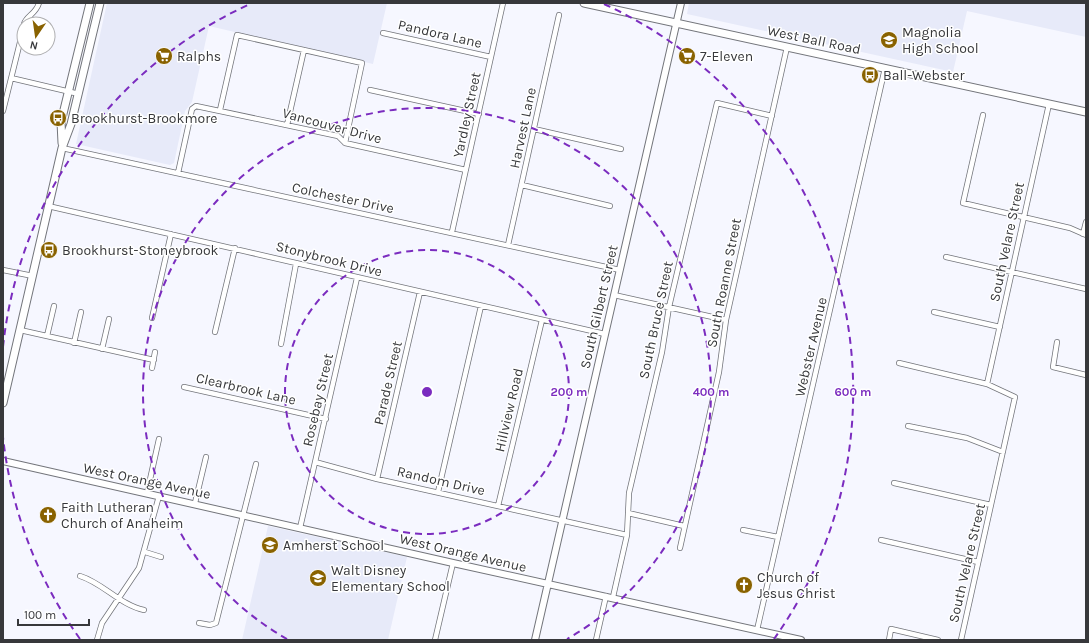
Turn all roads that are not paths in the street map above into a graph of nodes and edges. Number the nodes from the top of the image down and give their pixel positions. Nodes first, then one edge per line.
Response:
1 (39, 3) edge
2 (90, 3) edge
3 (100, 3) edge
4 (503, 3) edge
5 (584, 3) edge
6 (681, 3) edge
7 (559, 15) dead end
8 (30, 16) edge
9 (676, 23) junction
10 (383, 32) dead end
11 (787, 47) junction
12 (304, 50) junction
13 (16, 56) edge
14 (491, 56) junction
15 (885, 68) junction
16 (11, 78) junction
17 (370, 90) dead end
18 (69, 92) junction
19 (79, 94) junction
20 (4, 100) edge
21 (1049, 104) junction
22 (220, 110) junction
23 (3, 111) edge
24 (1086, 112) edge
25 (479, 114) junction
26 (983, 115) dead end
27 (772, 116) junction
28 (287, 125) junction
29 (534, 129) junction
30 (345, 143) junction
31 (62, 148) junction
32 (620, 149) dead end
33 (466, 170) junction
34 (178, 173) junction
35 (522, 185) junction
36 (48, 206) junction
37 (610, 206) dead end
38 (1024, 218) junction
39 (1086, 222) edge
40 (452, 232) junction
41 (171, 234) junction
42 (1085, 235) edge
43 (508, 245) junction
44 (235, 248) junction
45 (946, 257) dead end
46 (296, 264) junction
47 (3, 270) edge
48 (620, 270) junction
49 (1012, 272) junction
50 (33, 276) junction
51 (358, 278) junction
52 (1086, 289) edge
53 (420, 292) junction
54 (614, 295) junction
55 (54, 306) dead end
56 (481, 306) junction
57 (669, 307) junction
58 (81, 312) dead end
59 (934, 312) dead end
60 (152, 318) dead end
61 (109, 319) dead end
62 (542, 320) junction
63 (726, 320) junction
64 (1000, 327) junction
65 (20, 330) junction
66 (215, 332) dead end
67 (605, 334) junction
68 (47, 336) junction
69 (74, 342) junction
70 (1057, 342) dead end
71 (281, 344) dead end
72 (102, 349) junction
73 (155, 352) dead end
74 (154, 360) junction
75 (898, 363) dead end
76 (152, 368) dead end
77 (1086, 375) edge
78 (987, 384) junction
79 (184, 387) dead end
80 (3, 403) edge
81 (326, 419) junction
82 (908, 426) dead end
83 (159, 439) dead end
84 (1003, 452) junction
85 (206, 457) dead end
86 (3, 461) edge
87 (315, 462) junction
88 (256, 464) dead end
89 (377, 479) junction
90 (894, 483) dead end
91 (438, 492) junction
92 (147, 493) junction
93 (159, 496) junction
94 (195, 503) junction
95 (991, 505) junction
96 (498, 506) junction
97 (628, 513) junction
98 (242, 514) junction
99 (562, 520) junction
100 (684, 526) junction
101 (300, 528) junction
102 (743, 530) dead end
103 (627, 535) junction
104 (778, 538) junction
105 (881, 540) dead end
106 (680, 548) dead end
107 (145, 552) junction
108 (161, 557) dead end
109 (978, 562) junction
110 (453, 563) junction
111 (80, 576) dead end
112 (548, 584) junction
113 (606, 596) junction
114 (118, 597) junction
115 (613, 597) junction
116 (144, 610) dead end
117 (200, 623) dead end
118 (757, 630) junction
119 (97, 640) edge
120 (435, 640) edge
121 (535, 640) edge
122 (596, 640) edge
123 (801, 640) edge
124 (888, 640) edge
125 (938, 640) edge
126 (961, 640) edge

1 - 8 street
2 - 18 main road
3 - 19 main road
4 - 14 street, Yardley Street
5 - 9 main road, West Ball Road
6 - 9 street, South Gilbert Street
7 - 29 street, Harvest Lane
9 - 11 main road, West Ball Road
9 - 48 street, South Gilbert Street
10 - 14 street, Pandora Lane
11 - 15 main road, West Ball Road
11 - 27 street, South Roanne Street
12 - 22 street
12 - 28 street
12 - 30 street
13 - 16 street
14 - 25 street, Yardley Street
15 - 21 main road, West Ball Road
15 - 104 street, Webster Avenue
16 - 18 street
16 - 20 street
17 - 25 street
18 - 19 street
18 - 31 main road
19 - 31 main road
20 - 23 street
21 - 24 main road, West Ball Road
21 - 38 street, South Velare Street
22 - 28 street, Vancouver Drive
22 - 34 street, Vancouver Drive
25 - 33 street, Yardley Street
26 - 38 street
27 - 57 street, South Bruce Street
27 - 63 street, South Roanne Street
28 - 30 street, Vancouver Drive
29 - 32 street
29 - 35 street, Harvest Lane
30 - 33 street, Vancouver Drive
31 - 34 street, Colchester Drive
31 - 36 main road
33 - 40 street, Yardley Street
34 - 40 street, Colchester Drive
35 - 37 street
35 - 43 street, Harvest Lane
36 - 41 street, Stonybrook Drive
36 - 50 main road
38 - 42 street
38 - 49 street, South Velare Street
39 - 42 street
40 - 43 street, Colchester Drive
41 - 44 street, Stonybrook Drive
41 - 60 street
43 - 48 street, Colchester Drive
44 - 46 street, Stonybrook Drive
44 - 66 street
45 - 49 street
46 - 51 street, Stonybrook Drive
46 - 71 street
47 - 50 street
48 - 54 street, South Gilbert Street
49 - 52 street
49 - 64 street, South Velare Street
50 - 65 main road
51 - 53 street, Stonybrook Drive
51 - 81 street, Rosebay Street
53 - 56 street, Stonybrook Drive
53 - 89 street, Parade Street
54 - 57 street
54 - 67 street, South Gilbert Street
55 - 68 street
56 - 62 street, Stonybrook Drive
56 - 91 street
57 - 63 street
57 - 97 street, South Bruce Street
58 - 69 street
59 - 64 street
61 - 72 street
62 - 67 street, Stonybrook Drive
62 - 96 street, Hillview Road
63 - 100 street, South Roanne Street
64 - 78 street, South Velare Street
65 - 68 street
65 - 80 main road
67 - 99 street, South Gilbert Street
68 - 69 street
69 - 72 street
70 - 77 street
72 - 74 street
73 - 74 street
74 - 76 street
75 - 78 street
78 - 84 street, South Velare Street
79 - 81 street, Clearbrook Lane
81 - 87 street, Rosebay Street
82 - 84 street
83 - 92 street
84 - 95 street, South Velare Street
85 - 94 street
86 - 92 street, West Orange Avenue
87 - 89 street, Random Drive
87 - 101 street, Rosebay Street
88 - 98 street
89 - 91 street, Random Drive
90 - 95 street
91 - 96 street, Random Drive
92 - 93 street, West Orange Avenue
93 - 94 street, West Orange Avenue
93 - 107 street
94 - 98 street, West Orange Avenue
95 - 109 street, South Velare Street
96 - 99 street, Random Drive
97 - 100 street
97 - 103 street, South Bruce Street
98 - 101 street, West Orange Avenue
98 - 117 street
99 - 103 street, Random Drive
99 - 112 street, South Gilbert Street
100 - 106 street, South Roanne Street
101 - 110 street, West Orange Avenue
102 - 104 street
103 - 115 street, South Bruce Street
104 - 118 street, Webster Avenue
105 - 109 street
107 - 108 street
107 - 114 street
109 - 126 street, South Velare Street
110 - 112 street, West Orange Avenue
110 - 120 street
111 - 114 street
112 - 113 street, West Orange Avenue
112 - 121 street, South Gilbert Street
113 - 115 street, West Orange Avenue
113 - 122 street
114 - 116 street
114 - 119 street
115 - 118 street, West Orange Avenue
118 - 123 street, West Orange Avenue
124 - 125 street

